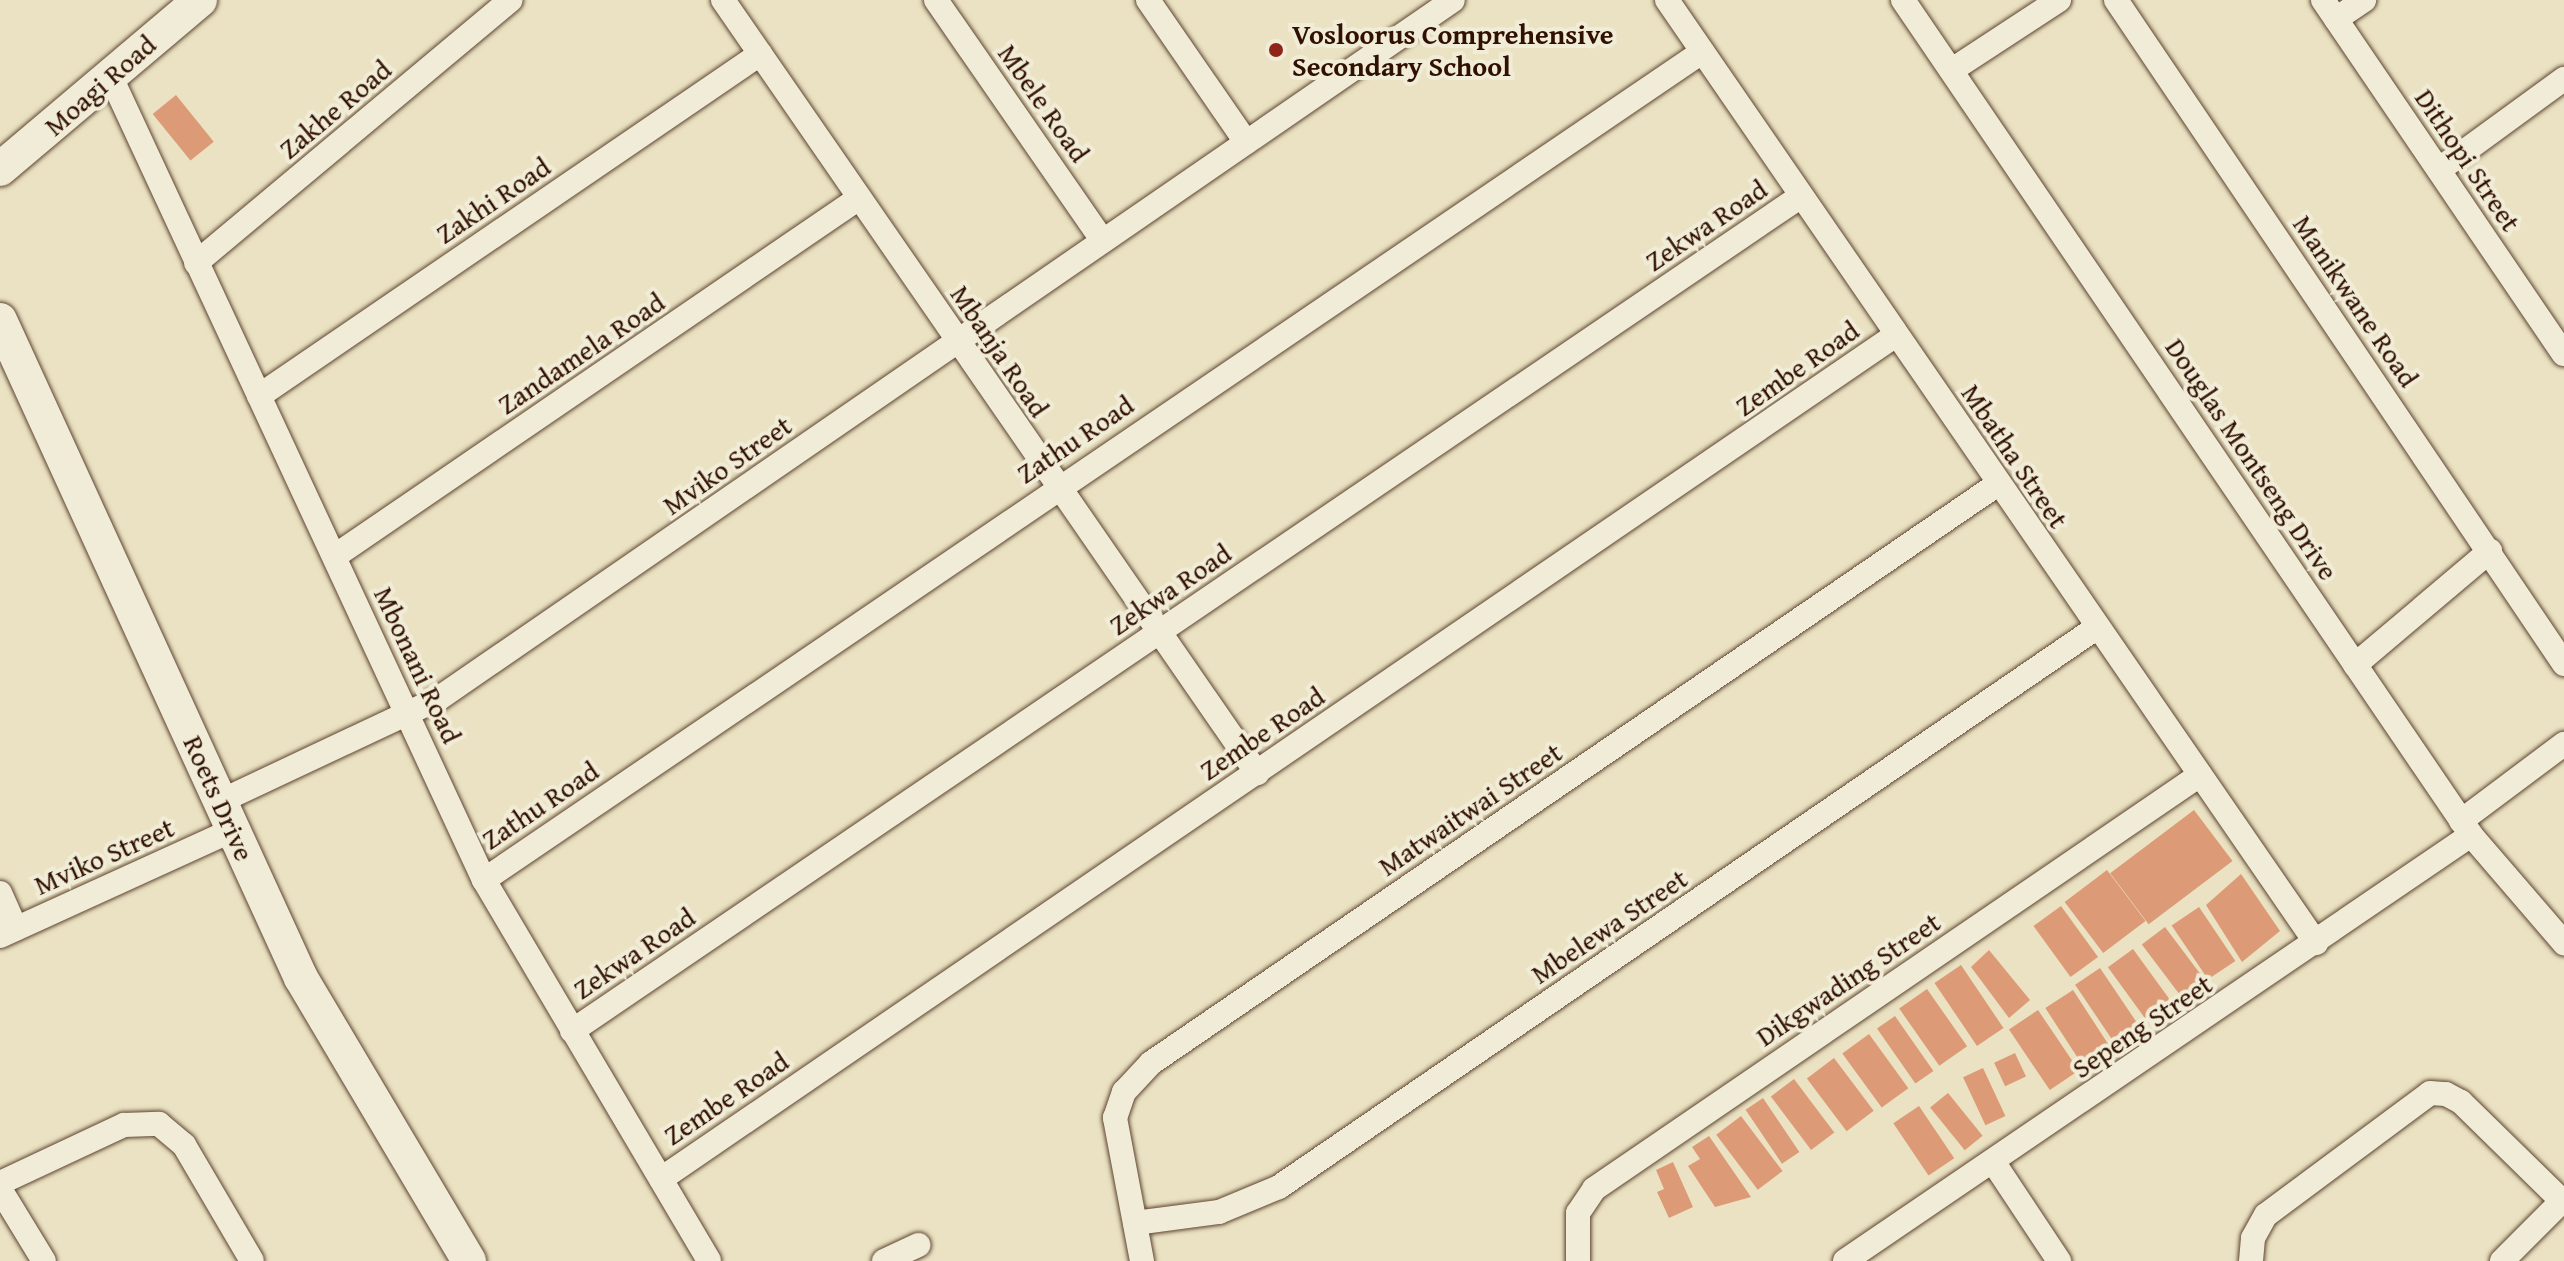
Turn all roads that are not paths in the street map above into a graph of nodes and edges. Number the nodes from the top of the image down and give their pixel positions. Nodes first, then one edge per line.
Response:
1 (200, 0) edge
2 (511, 0) edge
3 (723, 0) edge
4 (936, 0) edge
5 (1148, 0) edge
6 (1453, 0) edge
7 (1667, 0) edge
8 (1903, 0) edge
9 (2059, 0) edge
10 (2116, 0) edge
11 (2364, 0) edge
12 (2329, 9) edge
13 (1702, 52) junction
14 (760, 54) junction
15 (1952, 70) junction
16 (110, 75) junction
17 (2564, 79) edge
18 (1246, 142) junction
19 (0, 169) edge
20 (2439, 170) junction
21 (1801, 196) junction
22 (859, 198) junction
23 (1103, 241) junction
24 (196, 263) junction
25 (0, 320) edge
26 (1896, 335) junction
27 (2560, 338) edge
28 (958, 342) junction
29 (259, 396) junction
30 (1998, 484) junction
31 (1057, 487) junction
32 (2490, 551) junction
33 (335, 556) junction
34 (2096, 628) junction
35 (1158, 633) junction
36 (2564, 664) edge
37 (2355, 665) junction
38 (407, 715) junction
39 (2564, 744) edge
40 (1257, 773) junction
41 (2200, 775) junction
42 (227, 816) junction
43 (2466, 828) junction
44 (484, 880) junction
45 (0, 893) edge
46 (8, 932) edge
47 (2316, 943) junction
48 (2564, 943) edge
49 (572, 1031) junction
50 (1994, 1163) junction
51 (661, 1179) junction
52 (0, 1186) edge
53 (2563, 1200) edge
54 (1135, 1223) junction
55 (919, 1245) dead end
56 (44, 1261) edge
57 (252, 1261) edge
58 (469, 1261) edge
59 (709, 1261) edge
60 (884, 1261) edge
61 (1142, 1261) edge
62 (1578, 1261) edge
63 (1845, 1261) edge
64 (2059, 1261) edge
65 (2251, 1261) edge
66 (2502, 1261) edge

1 - 16 street, Moagi Road
2 - 24 street, Zakhe Road
3 - 14 street, Mbanja Road
4 - 23 street, Mbele Road
5 - 18 street
6 - 18 street, Mviko Street
7 - 13 street, Mbatha Street
8 - 15 street, Douglas Montseng Drive
9 - 15 street
10 - 32 street, Manikwane Road
11 - 12 street
12 - 20 street, Dithopi Street
13 - 21 street, Mbatha Street
13 - 31 street, Zathu Road
14 - 22 street, Mbanja Road
14 - 29 street, Zakhi Road
15 - 37 street, Douglas Montseng Drive
16 - 19 street, Moagi Road
16 - 24 street, Mbonani Road
17 - 20 street
18 - 23 street, Mviko Street
20 - 27 street, Dithopi Street
21 - 26 street, Mbatha Street
21 - 35 street, Zekwa Road
22 - 28 street, Mbanja Road
22 - 33 street, Zandamela Road
23 - 28 street, Mviko Street
24 - 29 street, Mbonani Road
25 - 42 street, Roets Drive
26 - 30 street, Mbatha Street
26 - 40 street, Zembe Road
28 - 31 street, Mbanja Road
28 - 38 street, Mviko Street
29 - 33 street, Mbonani Road
30 - 34 street, Mbatha Street
30 - 54 street, Matwaitwai Street
31 - 35 street, Mbanja Road
31 - 44 street, Zathu Road
32 - 36 street, Manikwane Road
32 - 37 street
33 - 38 street, Mbonani Road
34 - 41 street, Mbatha Street
34 - 54 street, Mbelewa Street
35 - 40 street, Mbanja Road
35 - 49 street, Zekwa Road
37 - 43 street, Douglas Montseng Drive
38 - 42 street, Mviko Street
38 - 44 street, Mbonani Road
39 - 43 street, Sepeng Street
40 - 51 street, Zembe Road
41 - 47 street, Mbatha Street
41 - 62 street, Dikgwading Street
42 - 46 street, Mviko Street
42 - 58 street, Roets Drive
43 - 47 street, Sepeng Street
43 - 48 street, Douglas Montseng Drive
44 - 49 street, Mbonani Road
45 - 46 street
47 - 50 street, Sepeng Street
49 - 51 street, Mbonani Road
50 - 63 street, Sepeng Street
50 - 64 street
51 - 59 street, Mbonani Road
52 - 56 street
52 - 57 street
53 - 65 street
53 - 66 street
54 - 61 street, Matwaitwai Street
55 - 60 street

